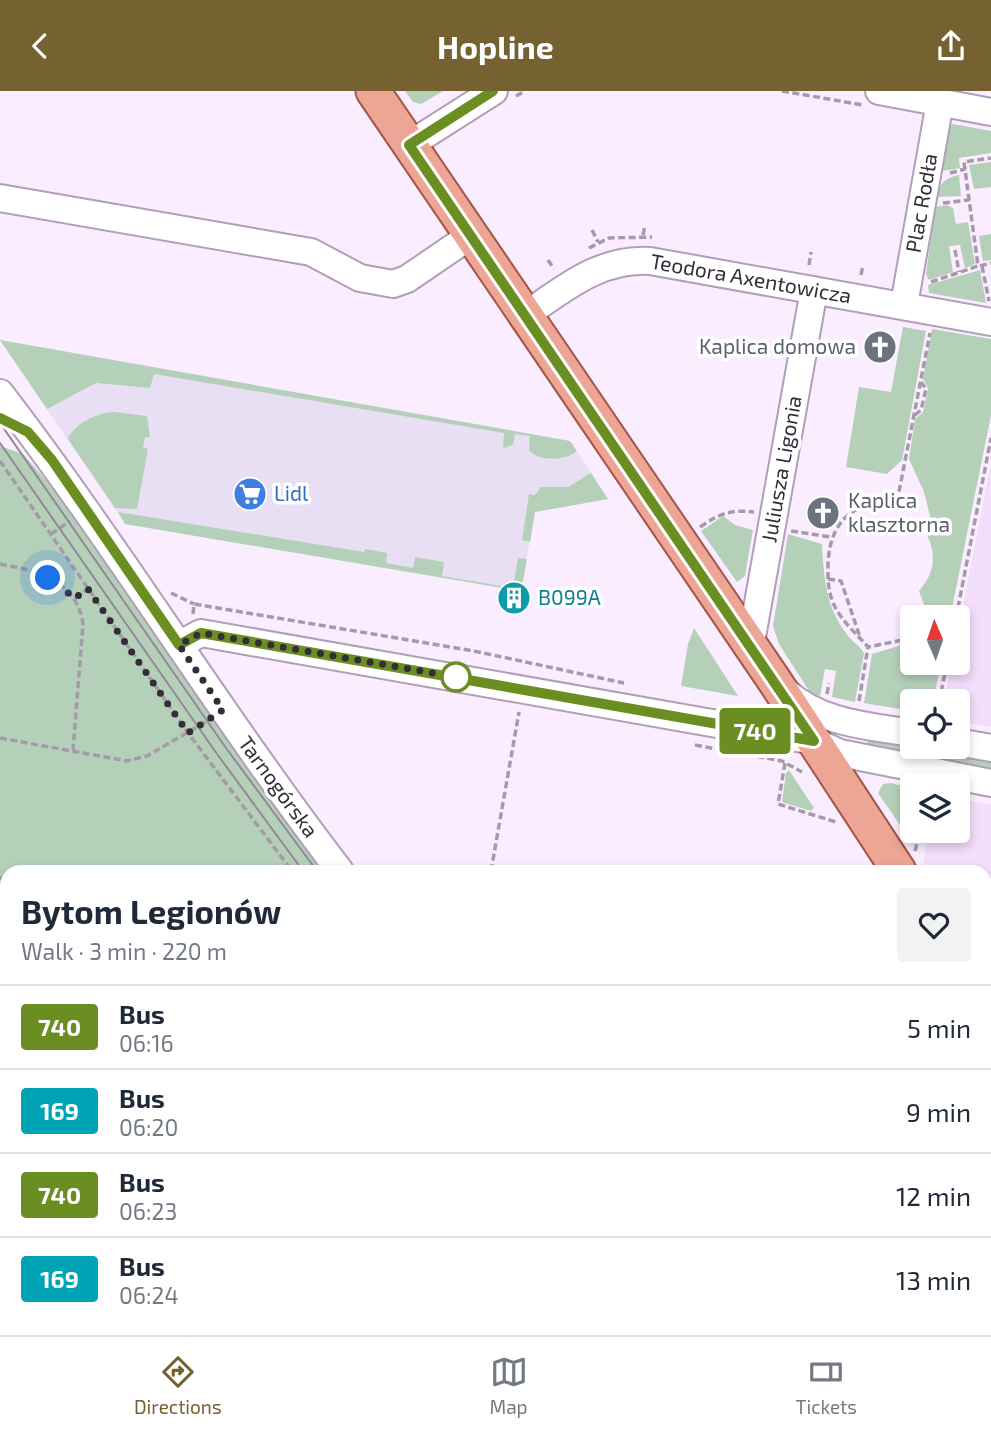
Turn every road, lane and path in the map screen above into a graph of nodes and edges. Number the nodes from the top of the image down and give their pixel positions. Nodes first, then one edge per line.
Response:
1 (373, 91) edge
2 (526, 91) edge
3 (782, 91) edge
4 (502, 95) edge
5 (871, 98) edge
6 (940, 102) junction
7 (991, 112) edge
8 (409, 145) junction
9 (991, 158) edge
10 (965, 169) junction
11 (940, 174) dead end
12 (0, 198) edge
13 (969, 199) junction
14 (934, 205) dead end
15 (645, 225) dead end
16 (592, 230) dead end
17 (643, 235) junction
18 (470, 236) junction
19 (656, 238) dead end
20 (598, 242) junction
21 (587, 249) dead end
22 (955, 250) dead end
23 (811, 252) dead end
24 (548, 260) dead end
25 (566, 263) dead end
26 (796, 263) dead end
27 (991, 263) edge
28 (863, 265) dead end
29 (980, 266) junction
30 (555, 270) junction
31 (848, 272) dead end
32 (959, 273) junction
33 (815, 274) junction
34 (861, 275) junction
35 (545, 277) dead end
36 (873, 277) dead end
37 (912, 295) junction
38 (991, 307) edge
39 (524, 316) junction
40 (991, 322) edge
41 (931, 326) dead end
42 (0, 393) edge
43 (0, 418) edge
44 (28, 432) junction
45 (991, 438) edge
46 (0, 461) edge
47 (897, 502) junction
48 (916, 509) dead end
49 (766, 520) junction
50 (693, 532) dead end
51 (831, 537) junction
52 (0, 564) edge
53 (828, 579) junction
54 (88, 589) junction
55 (75, 598) junction
56 (959, 605) edge
57 (861, 639) junction
58 (900, 640) edge
59 (179, 645) junction
60 (750, 647) junction
61 (868, 647) junction
62 (774, 680) junction
63 (223, 710) junction
64 (532, 714) dead end
65 (853, 715) junction
66 (900, 729) edge
67 (754, 731) junction
68 (188, 733) junction
69 (0, 738) edge
70 (814, 741) junction
71 (682, 742) dead end
72 (970, 744) edge
73 (991, 748) edge
74 (73, 750) junction
75 (785, 763) junction
76 (901, 766) junction
77 (809, 779) dead end
78 (991, 783) edge
79 (842, 806) junction
80 (915, 843) edge
81 (907, 862) edge
82 (287, 865) edge
83 (336, 865) edge
84 (492, 865) edge

1 - 8 main road
2 - 4 path
3 - 5 path
4 - 8 street
5 - 6 street
6 - 7 street
6 - 37 street, Plac Rodła
8 - 18 main road
9 - 10 path
10 - 11 path
10 - 13 path
12 - 18 street
13 - 14 path
13 - 29 path
15 - 17 path
16 - 20 path
17 - 19 path
17 - 20 path
18 - 39 main road
20 - 21 path
22 - 32 path
23 - 33 path
24 - 30 path
25 - 30 path
26 - 33 path
27 - 29 path
28 - 34 path
29 - 32 path
29 - 38 path
30 - 35 path
31 - 34 path
32 - 37 path
33 - 37 street, Teodora Axentowicza
33 - 39 street, Teodora Axentowicza
33 - 49 street, Juliusza Ligonia
34 - 36 path
37 - 40 street, Teodora Axentowicza
39 - 60 main road
41 - 47 path
42 - 44 street, Tarnogórska
43 - 44 street
44 - 59 street, Tarnogórska
45 - 56 path
46 - 54 path
47 - 48 path
47 - 51 path
49 - 50 path
49 - 51 path
49 - 60 street, Juliusza Ligonia
51 - 53 path
52 - 55 path
53 - 57 path
53 - 57 path
54 - 55 path
54 - 68 path
55 - 74 path
57 - 61 path
58 - 61 path
59 - 63 street, Tarnogórska
59 - 67 street
60 - 62 main road
61 - 65 path
62 - 65 street
62 - 67 street
62 - 70 main road
63 - 68 path
63 - 83 street, Tarnogórska
64 - 84 path
65 - 66 street
65 - 70 street
67 - 70 street
68 - 74 path
68 - 82 path
69 - 74 path
70 - 76 street
70 - 79 main road
71 - 75 path
72 - 73 street
75 - 77 path
75 - 79 path
76 - 78 street
76 - 79 street
79 - 81 main road
80 - 81 path

